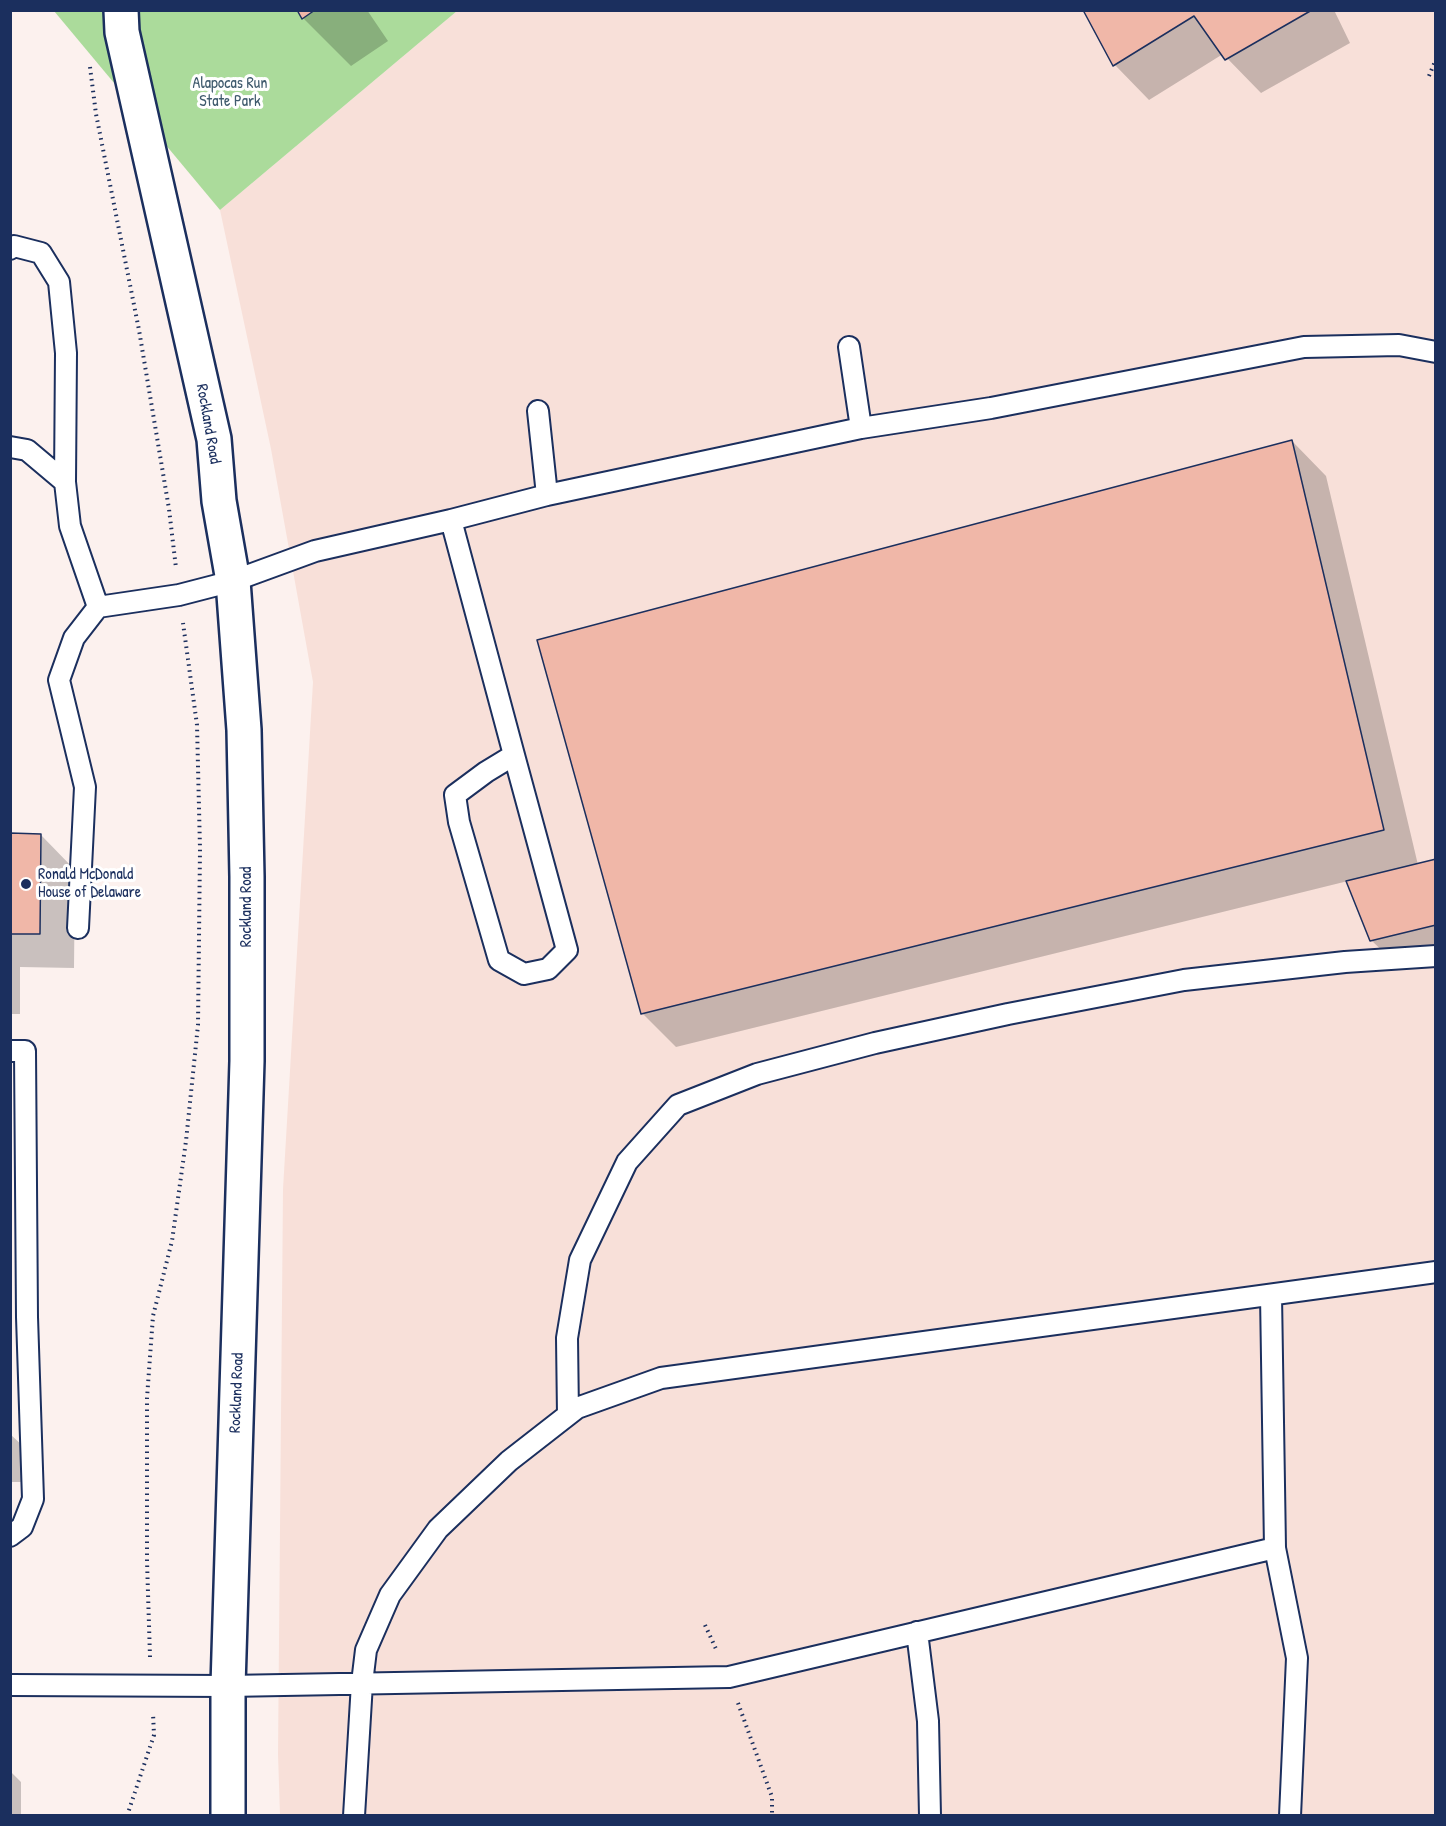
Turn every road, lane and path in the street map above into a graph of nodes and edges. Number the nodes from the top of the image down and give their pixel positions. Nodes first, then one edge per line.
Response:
1 (121, 10) edge
2 (89, 56) dead end
3 (1436, 59) edge
4 (1429, 76) dead end
5 (10, 249) edge
6 (849, 346) dead end
7 (1436, 352) edge
8 (538, 411) dead end
9 (861, 428) junction
10 (10, 447) edge
11 (65, 482) junction
12 (548, 495) junction
13 (450, 520) junction
14 (233, 581) junction
15 (179, 595) junction
16 (98, 607) junction
17 (514, 755) junction
18 (78, 928) dead end
19 (1436, 956) edge
20 (10, 1051) edge
21 (19, 1146) edge
22 (1436, 1272) edge
23 (1271, 1295) junction
24 (19, 1318) edge
25 (568, 1415) junction
26 (10, 1536) edge
27 (1275, 1548) junction
28 (705, 1625) dead end
29 (917, 1632) junction
30 (729, 1677) junction
31 (362, 1683) junction
32 (10, 1685) edge
33 (151, 1685) junction
34 (228, 1686) junction
35 (127, 1815) edge
36 (228, 1815) edge
37 (354, 1815) edge
38 (772, 1815) edge
39 (930, 1815) edge
40 (1290, 1815) edge

1 - 14 street, Rockland Road
2 - 15 path
3 - 4 path
5 - 11 lane
6 - 9 lane
7 - 9 lane
8 - 12 lane
9 - 12 lane
10 - 11 lane
11 - 16 lane
12 - 13 lane
13 - 14 lane
13 - 17 lane
14 - 15 lane
14 - 34 street, Rockland Road
15 - 16 lane
15 - 33 path
16 - 18 lane
17 - 17 lane
19 - 25 lane
20 - 21 lane
21 - 24 lane
22 - 23 lane
23 - 25 lane
23 - 27 lane
24 - 26 lane
25 - 31 lane
27 - 29 lane
27 - 40 lane
28 - 30 path
29 - 30 lane
29 - 39 lane
30 - 31 lane
30 - 38 path
31 - 34 lane
31 - 37 lane
32 - 33 lane
33 - 34 lane
33 - 35 path
34 - 36 street, Rockland Road

